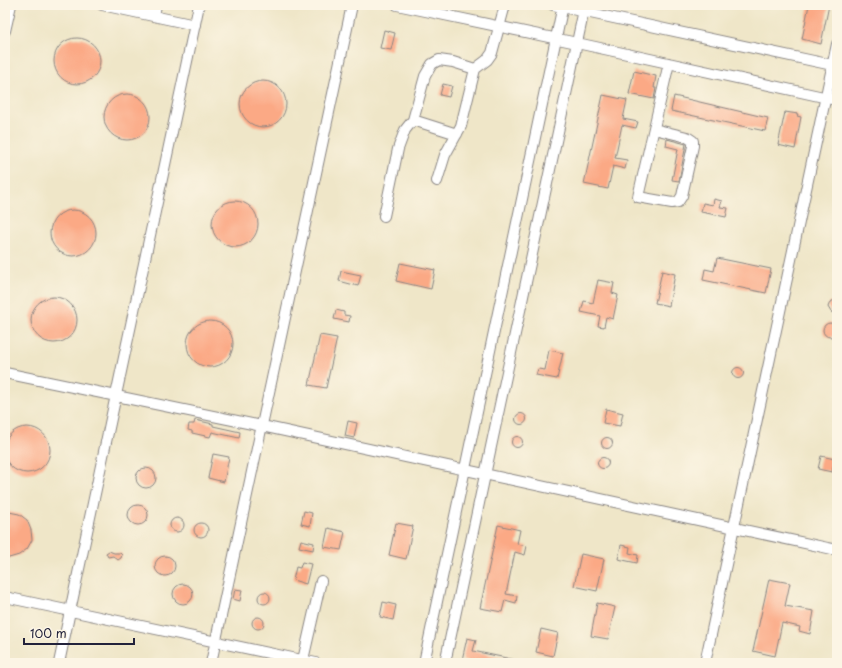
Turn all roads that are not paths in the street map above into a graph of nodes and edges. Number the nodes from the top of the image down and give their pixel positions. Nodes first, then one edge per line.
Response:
1 (11, 5) edge
2 (102, 5) edge
3 (156, 5) edge
4 (199, 5) edge
5 (352, 5) edge
6 (397, 5) edge
7 (505, 5) edge
8 (559, 6) edge
9 (584, 8) edge
10 (154, 16) junction
11 (195, 25) junction
12 (500, 26) junction
13 (5, 31) edge
14 (556, 38) junction
15 (577, 43) junction
16 (837, 44) edge
17 (669, 63) junction
18 (835, 66) edge
19 (475, 69) junction
20 (826, 98) junction
21 (837, 100) edge
22 (413, 120) junction
23 (654, 128) junction
24 (457, 134) junction
25 (437, 182) dead end
26 (384, 216) dead end
27 (5, 373) edge
28 (115, 396) junction
29 (262, 426) junction
30 (464, 470) junction
31 (485, 474) junction
32 (734, 528) junction
33 (837, 550) edge
34 (321, 581) dead end
35 (5, 597) edge
36 (69, 610) junction
37 (216, 642) junction
38 (303, 660) junction
39 (59, 663) edge
40 (211, 663) edge
41 (316, 663) edge
42 (424, 663) edge
43 (445, 663) edge
44 (705, 663) edge

1 - 13 lane
2 - 10 lane
3 - 10 lane
4 - 11 lane
5 - 29 lane
6 - 12 lane
7 - 12 lane
8 - 9 lane
8 - 14 lane
9 - 15 lane
9 - 18 lane
10 - 11 lane
11 - 28 lane
12 - 14 lane
12 - 19 lane
14 - 15 lane
14 - 30 lane
15 - 17 lane
15 - 31 lane
16 - 18 lane
17 - 20 lane
17 - 23 lane
18 - 20 lane
19 - 22 lane
19 - 24 lane
20 - 21 lane
20 - 32 lane
22 - 24 lane
22 - 26 lane
23 - 23 lane
24 - 25 lane
27 - 28 lane
28 - 29 lane
28 - 36 lane
29 - 30 lane
29 - 37 lane
30 - 31 lane
30 - 42 lane
31 - 32 lane
31 - 43 lane
32 - 33 lane
32 - 44 lane
34 - 38 lane
35 - 36 lane
36 - 37 lane
36 - 39 lane
37 - 38 lane
37 - 40 lane
38 - 41 lane

